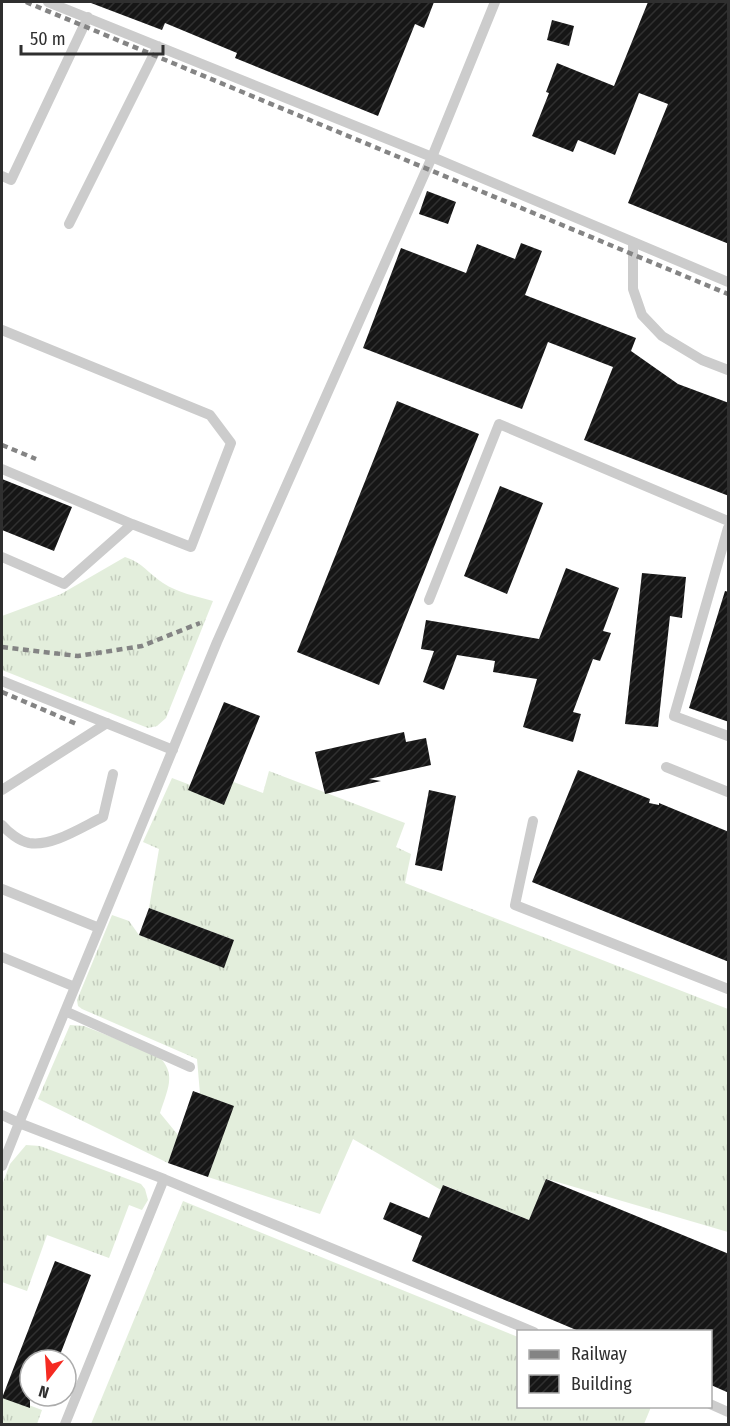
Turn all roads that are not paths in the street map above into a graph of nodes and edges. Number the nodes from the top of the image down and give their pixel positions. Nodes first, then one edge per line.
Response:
1 (48, 2) edge
2 (495, 2) edge
3 (88, 17) junction
4 (158, 46) junction
5 (432, 157) junction
6 (2, 176) edge
7 (69, 224) dead end
8 (633, 242) junction
9 (729, 282) edge
10 (2, 330) edge
11 (729, 370) edge
12 (2, 469) edge
13 (729, 521) edge
14 (132, 524) junction
15 (729, 528) edge
16 (2, 557) edge
17 (429, 600) dead end
18 (2, 681) edge
19 (106, 723) junction
20 (729, 736) edge
21 (172, 750) junction
22 (666, 767) dead end
23 (113, 774) dead end
24 (2, 790) edge
25 (729, 792) edge
26 (533, 821) dead end
27 (2, 825) edge
28 (2, 889) edge
29 (99, 928) junction
30 (2, 957) edge
31 (75, 987) junction
32 (729, 989) edge
33 (65, 1011) junction
34 (190, 1067) dead end
35 (2, 1115) edge
36 (19, 1123) junction
37 (2, 1166) edge
38 (164, 1179) junction
39 (529, 1330) edge
40 (712, 1404) edge
41 (729, 1412) edge
42 (65, 1425) edge

1 - 3 lane
2 - 5 lane
3 - 4 lane
3 - 6 lane
4 - 5 lane
4 - 7 lane
5 - 8 lane
5 - 21 lane
8 - 9 lane
8 - 11 lane
10 - 14 lane
12 - 14 lane
13 - 17 lane
14 - 16 lane
15 - 20 lane
18 - 19 lane
19 - 21 lane
19 - 24 lane
21 - 29 lane
22 - 25 lane
23 - 27 lane
26 - 32 lane
28 - 29 lane
29 - 31 lane
30 - 31 lane
31 - 33 lane
33 - 34 lane
33 - 36 lane
35 - 36 lane
36 - 37 lane
36 - 38 lane
38 - 39 lane
38 - 42 lane
40 - 41 lane

